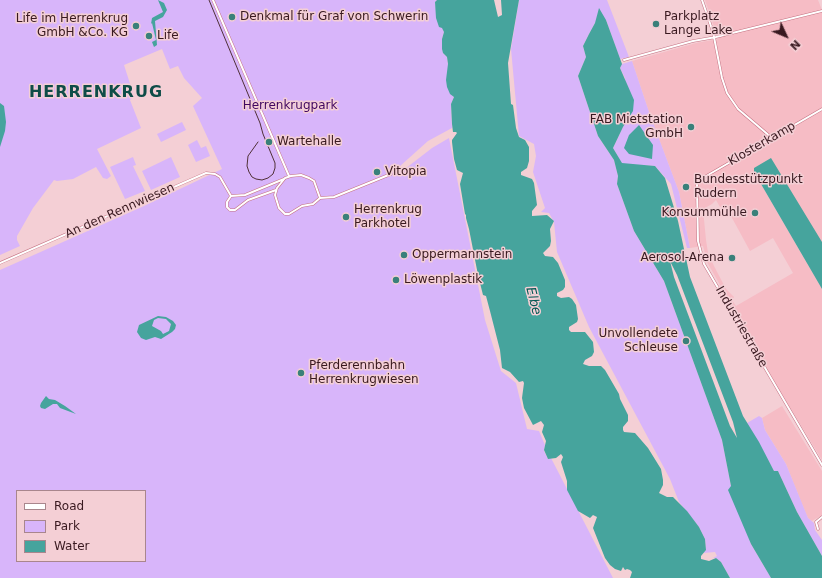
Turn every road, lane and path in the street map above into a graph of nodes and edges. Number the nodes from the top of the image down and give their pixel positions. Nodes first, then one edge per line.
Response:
1 (214, 0) edge
2 (702, 0) edge
3 (822, 10) edge
4 (714, 38) junction
5 (624, 60) dead end
6 (822, 109) edge
7 (772, 138) junction
8 (391, 174) dead end
9 (289, 176) junction
10 (285, 178) junction
11 (702, 178) joint
12 (276, 190) junction
13 (231, 196) junction
14 (320, 198) junction
15 (0, 263) edge
16 (822, 465) edge
17 (822, 517) edge
18 (818, 529) dead end

1 - 9 street
2 - 4 street
3 - 4 street
4 - 5 street
4 - 7 street
6 - 7 street, Klosterkamp
7 - 11 street, Klosterkamp
8 - 14 street
9 - 10 street
9 - 14 street
10 - 12 street
10 - 13 street
11 - 16 street, Industriestraße
12 - 13 street, An den Rennwiesen
12 - 14 street
13 - 15 street, An den Rennwiesen
17 - 18 street

